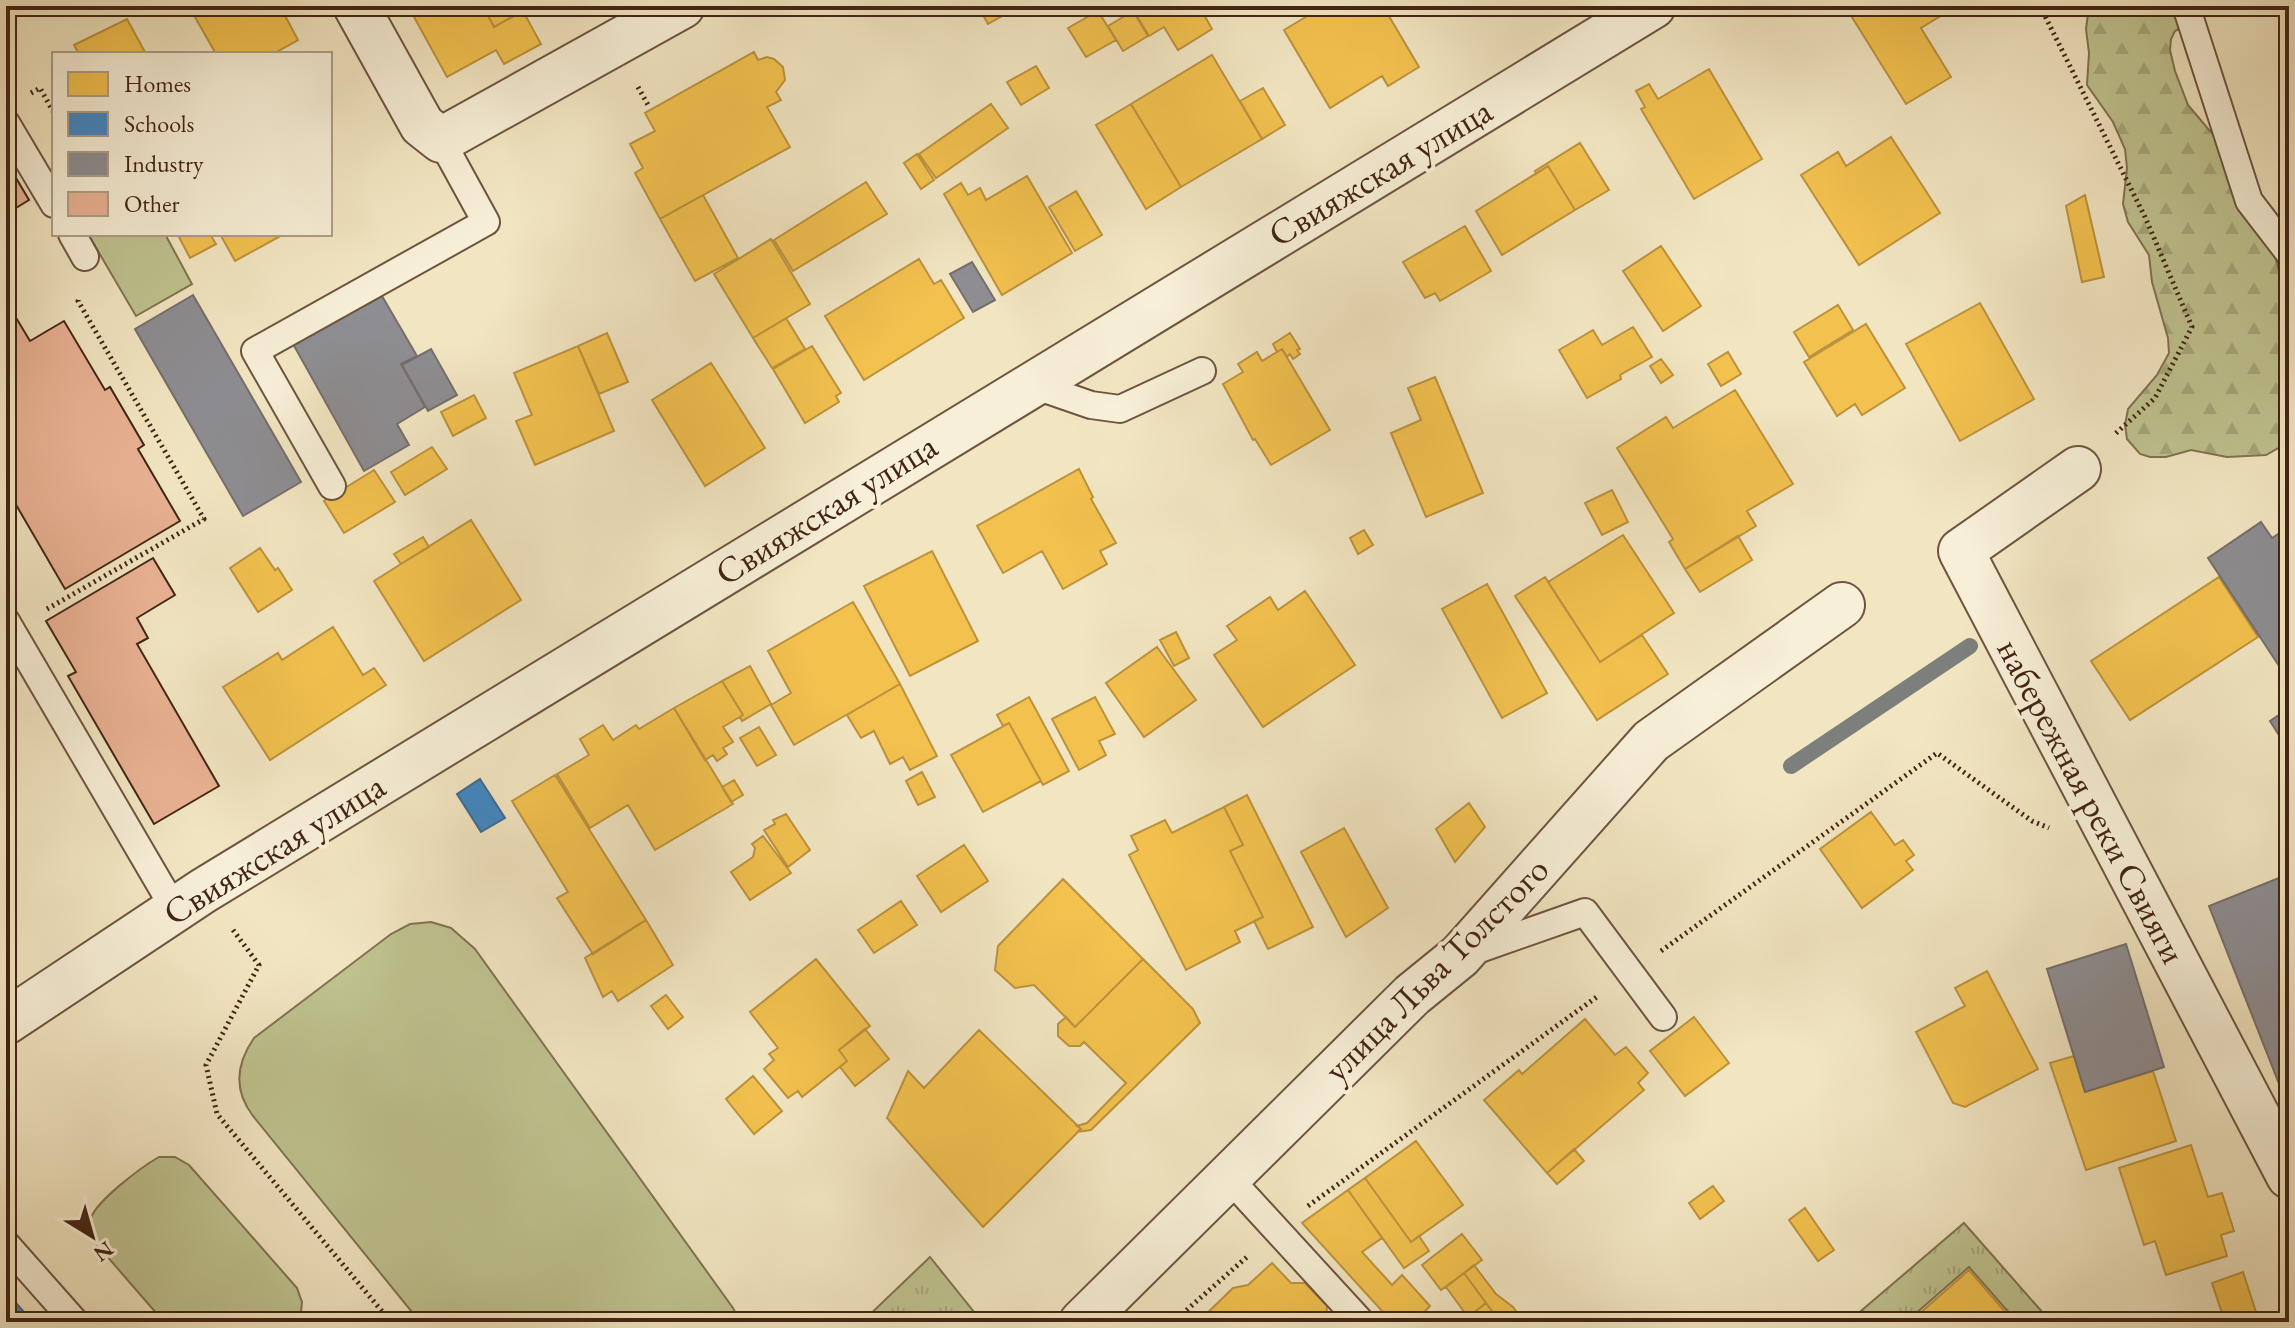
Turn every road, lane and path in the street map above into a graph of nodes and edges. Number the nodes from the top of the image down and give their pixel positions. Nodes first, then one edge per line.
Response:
1 (356, 6) edge
2 (682, 6) edge
3 (1653, 6) edge
4 (2040, 6) edge
5 (2186, 6) edge
6 (6, 123) edge
7 (441, 140) junction
8 (52, 201) edge
9 (78, 245) edge
10 (2289, 253) edge
11 (1202, 371) dead end
12 (1030, 384) junction
13 (2078, 469) joint
14 (332, 486) dead end
15 (1842, 605) dead end
16 (8, 625) edge
17 (2120, 857) junction
18 (175, 910) junction
19 (1662, 950) dead end
20 (1460, 956) junction
21 (259, 965) dead end
22 (1630, 973) junction
23 (1663, 1017) dead end
24 (6, 1022) edge
25 (2289, 1176) edge
26 (1228, 1177) junction
27 (1277, 1230) junction
28 (6, 1244) edge
29 (75, 1322) edge
30 (391, 1322) edge
31 (1082, 1322) edge
32 (1173, 1322) edge
33 (1361, 1322) edge

1 - 7 street
2 - 7 street
3 - 12 street, Свияжская улица
4 - 13 path
5 - 10 lane
6 - 8 lane
7 - 14 lane
9 - 16 path
11 - 12 lane
12 - 18 street, Свияжская улица
13 - 17 street, набережная реки Свияги
15 - 20 street, улица Льва Толстого
16 - 18 lane
17 - 19 path
17 - 25 street, набережная реки Свияги
18 - 24 street, Свияжская улица
20 - 22 lane
20 - 26 street, улица Льва Толстого
21 - 30 path
22 - 23 lane
22 - 27 path
26 - 27 lane
26 - 31 street, улица Льва Толстого
27 - 32 path
27 - 33 lane
28 - 29 lane

